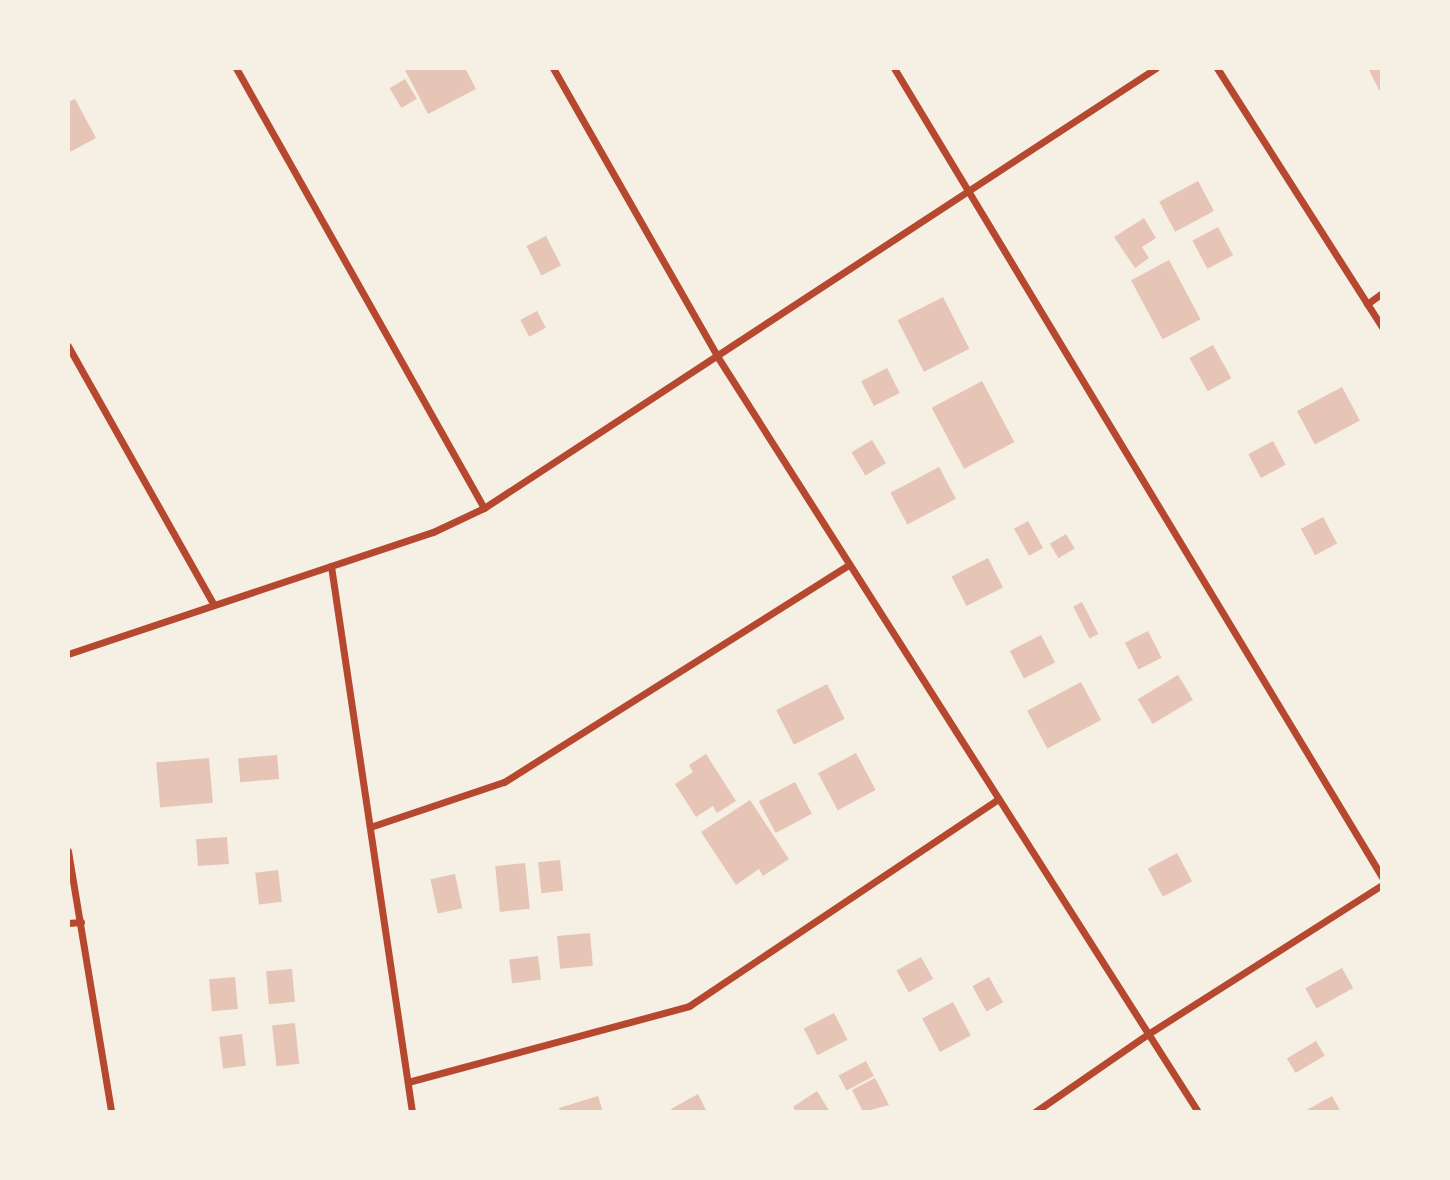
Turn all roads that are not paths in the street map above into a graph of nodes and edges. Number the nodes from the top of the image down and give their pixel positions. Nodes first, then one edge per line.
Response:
1 (236, 68) edge
2 (553, 68) edge
3 (894, 68) edge
4 (1156, 68) edge
5 (1217, 68) edge
6 (966, 193) junction
7 (1382, 293) edge
8 (1367, 303) junction
9 (1382, 327) edge
10 (68, 346) edge
11 (717, 356) junction
12 (484, 508) junction
13 (849, 565) junction
14 (331, 566) junction
15 (214, 605) junction
16 (68, 653) edge
17 (998, 799) junction
18 (370, 827) junction
19 (68, 851) edge
20 (1382, 877) edge
21 (1382, 885) edge
22 (81, 922) junction
23 (68, 923) edge
24 (1148, 1034) junction
25 (408, 1082) junction
26 (111, 1112) edge
27 (412, 1112) edge
28 (1035, 1112) edge
29 (1198, 1112) edge

1 - 12 street
2 - 11 street
3 - 6 street
4 - 6 street
5 - 8 street
6 - 11 street
6 - 20 street
7 - 8 street
8 - 9 street
10 - 15 street
11 - 12 street
11 - 13 street
12 - 14 street
13 - 17 street
13 - 18 street
14 - 15 street
14 - 18 street
15 - 16 street
17 - 24 street
17 - 25 street
18 - 25 street
19 - 22 street
21 - 24 street
22 - 23 street
22 - 26 street
24 - 28 street
24 - 29 street
25 - 27 street

